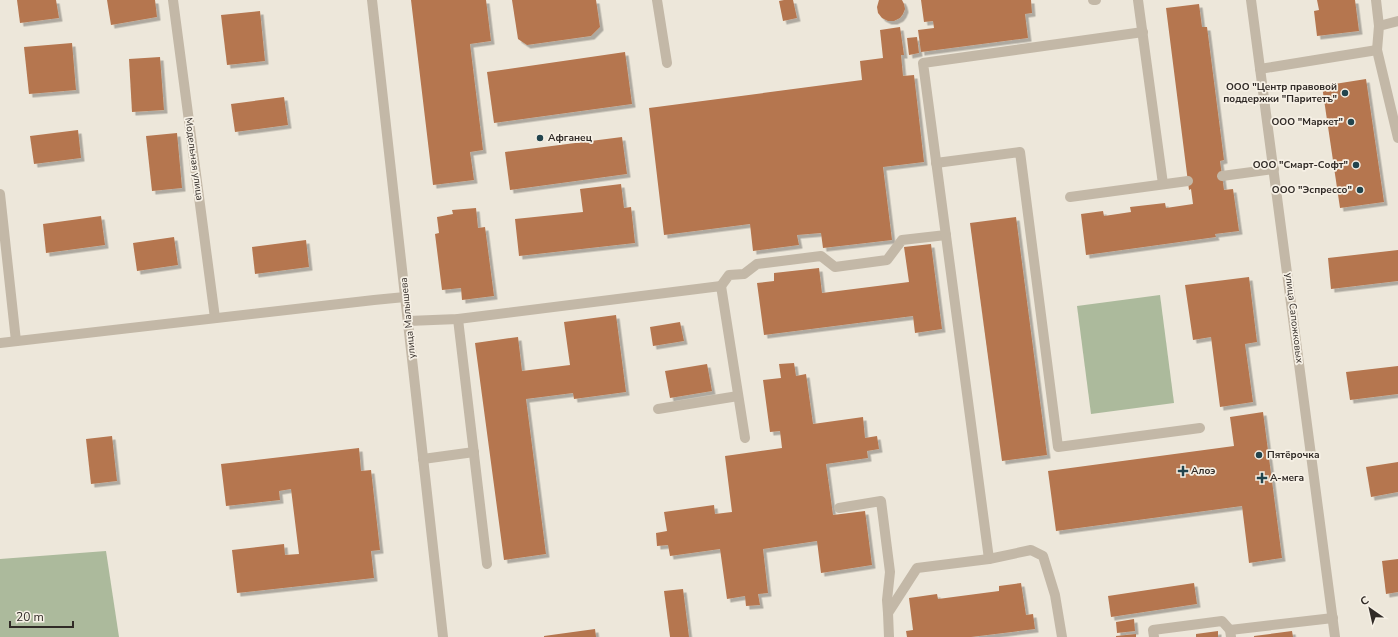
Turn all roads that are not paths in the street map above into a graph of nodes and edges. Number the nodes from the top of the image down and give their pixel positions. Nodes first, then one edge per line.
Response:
1 (173, 0) edge
2 (372, 0) edge
3 (657, 0) edge
4 (1093, 0) edge
5 (1096, 0) edge
6 (1138, 0) edge
7 (1251, 0) edge
8 (1376, 0) edge
9 (1398, 21) edge
10 (1379, 26) junction
11 (1143, 32) junction
12 (1377, 50) junction
13 (666, 64) dead end
14 (1260, 69) junction
15 (1398, 138) edge
16 (936, 163) junction
17 (1274, 169) junction
18 (1222, 176) dead end
19 (1188, 181) dead end
20 (1163, 184) junction
21 (0, 194) edge
22 (1070, 197) dead end
23 (946, 235) junction
24 (721, 286) junction
25 (405, 297) junction
26 (215, 318) junction
27 (458, 319) junction
28 (408, 321) junction
29 (16, 341) junction
30 (0, 343) edge
31 (738, 396) junction
32 (658, 409) dead end
33 (1200, 428) dead end
34 (745, 438) dead end
35 (474, 452) junction
36 (423, 459) junction
37 (839, 508) dead end
38 (989, 559) junction
39 (488, 564) dead end
40 (888, 613) junction
41 (1332, 618) junction
42 (1231, 633) edge
43 (443, 637) edge
44 (889, 637) edge
45 (1062, 637) edge
46 (1154, 637) edge
47 (1335, 637) edge

1 - 26 street, Модельная улица
2 - 25 street, улица Малышева
3 - 13 street
4 - 5 street
6 - 11 street
7 - 14 street, улица Сапожковых
8 - 10 street
9 - 10 street
10 - 12 street
11 - 16 street
11 - 20 street
12 - 14 street
12 - 15 street
14 - 17 street, улица Сапожковых
16 - 23 street
16 - 33 street
17 - 18 street
17 - 41 street, улица Сапожковых
19 - 20 street
20 - 22 street
21 - 29 street
23 - 24 street
23 - 38 street
24 - 27 street
24 - 31 street
25 - 26 street
25 - 28 street, улица Малышева
26 - 29 street
27 - 28 street
27 - 35 street
28 - 36 street, улица Малышева
29 - 30 street
31 - 32 street
31 - 34 street
35 - 36 street
35 - 39 street
36 - 43 street, улица Малышева
37 - 40 street
38 - 40 street
38 - 45 street
40 - 44 street
41 - 42 street
41 - 47 street, улица Сапожковых
42 - 46 street

